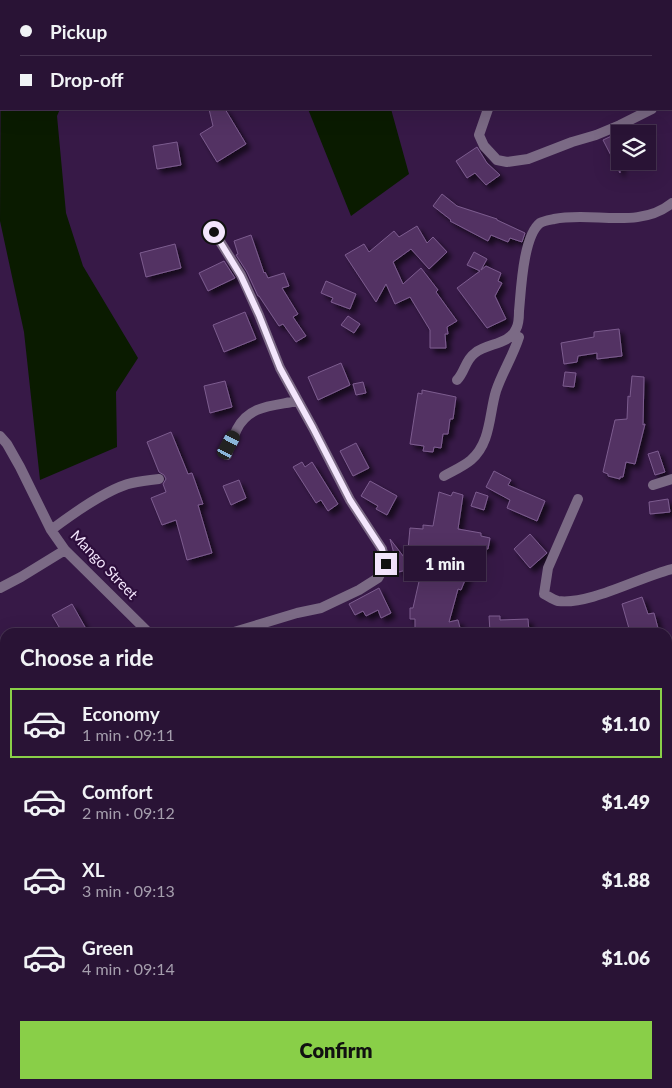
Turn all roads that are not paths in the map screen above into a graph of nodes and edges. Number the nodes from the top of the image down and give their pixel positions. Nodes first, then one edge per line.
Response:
1 (488, 110) edge
2 (650, 110) edge
3 (672, 202) edge
4 (214, 232) dead end
5 (519, 337) dead end
6 (456, 380) dead end
7 (297, 401) junction
8 (0, 436) edge
9 (227, 455) dead end
10 (444, 476) dead end
11 (159, 479) dead end
12 (672, 479) edge
13 (653, 485) dead end
14 (578, 499) dead end
15 (51, 530) junction
16 (65, 550) junction
17 (672, 569) edge
18 (0, 588) edge
19 (144, 628) edge
20 (247, 628) edge

1 - 2 street
3 - 6 street
4 - 7 street
5 - 10 street
7 - 9 street
7 - 20 street
8 - 15 street, Mango Street
11 - 15 street
12 - 13 street
14 - 17 street
15 - 16 street, Mango Street
16 - 18 street
16 - 19 street, Mango Street

